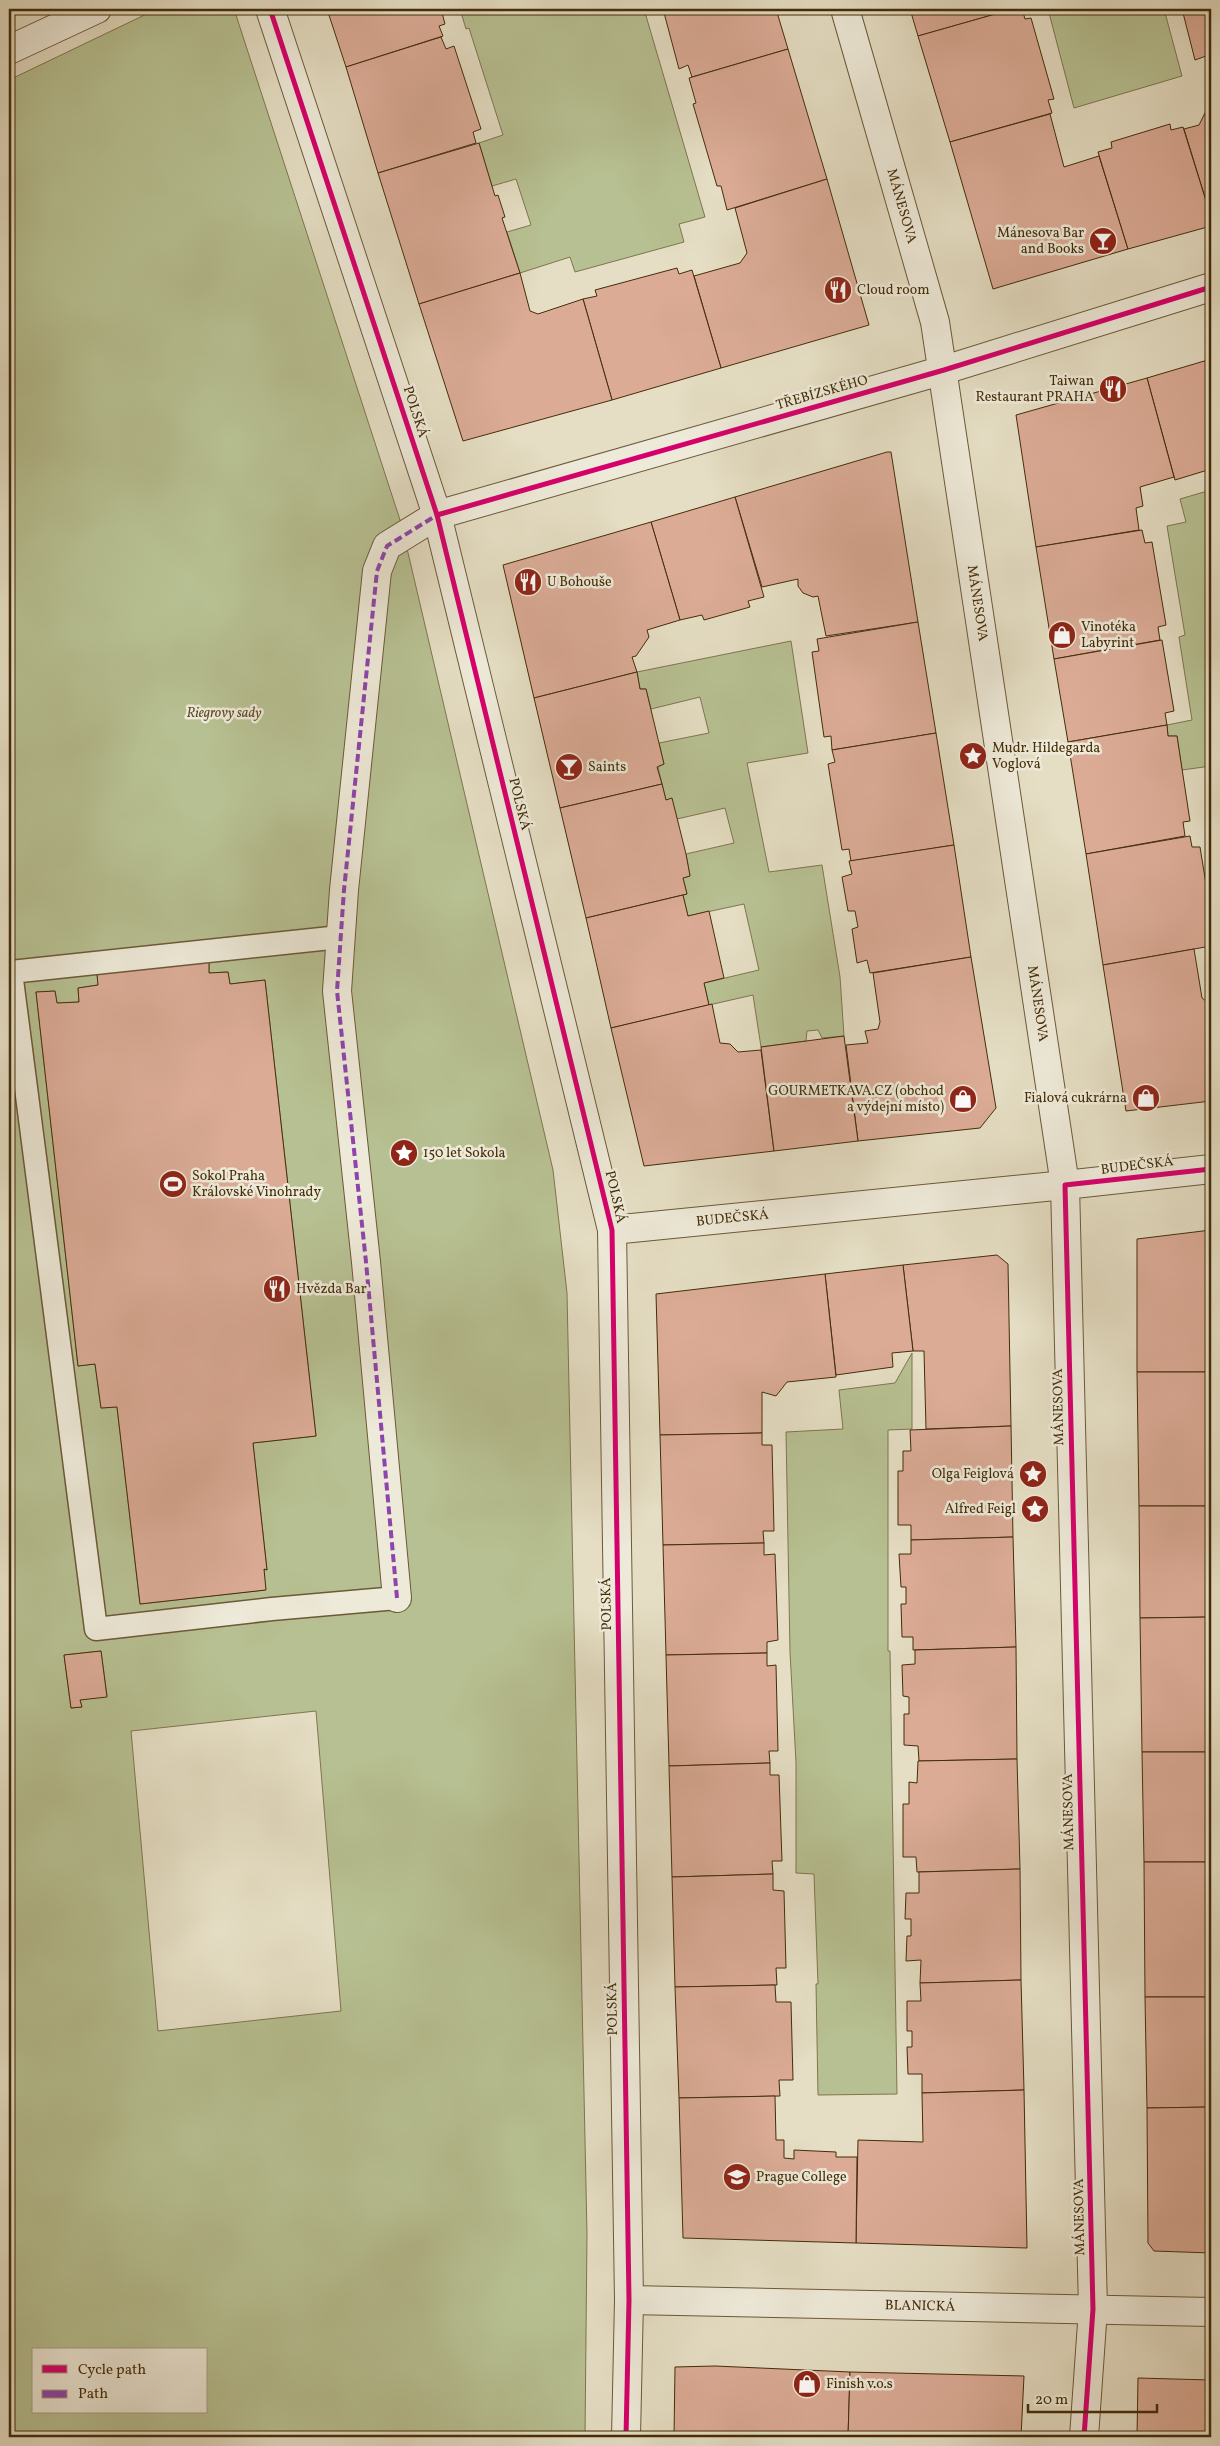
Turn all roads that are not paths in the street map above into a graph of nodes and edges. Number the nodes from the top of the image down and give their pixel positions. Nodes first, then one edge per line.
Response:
1 (97, 9) edge
2 (270, 9) edge
3 (845, 9) edge
4 (9, 50) edge
5 (1211, 288) edge
6 (944, 370) junction
7 (437, 515) junction
8 (340, 937) junction
9 (1211, 1169) edge
10 (1065, 1185) junction
11 (612, 1230) junction
12 (397, 1598) joint
13 (629, 2300) junction
14 (1093, 2309) junction
15 (1211, 2312) edge
16 (626, 2437) edge
17 (1084, 2437) edge

1 - 4 street
2 - 7 street, POLSKÁ
3 - 6 street, MÁNESOVA
5 - 6 street, TŘEBÍZSKÉHO
6 - 7 street, TŘEBÍZSKÉHO
6 - 10 street, MÁNESOVA
7 - 8 street, TŘEBÍZSKÉHO
7 - 11 street, POLSKÁ
8 - 12 street, TŘEBÍZSKÉHO
8 - 12 lane
9 - 10 street, BUDEČSKÁ
10 - 11 street, BUDEČSKÁ
10 - 14 street, MÁNESOVA
11 - 13 street, POLSKÁ
13 - 14 street, BLANICKÁ
13 - 16 street, POLSKÁ
14 - 15 street, BLANICKÁ
14 - 17 street, MÁNESOVA

